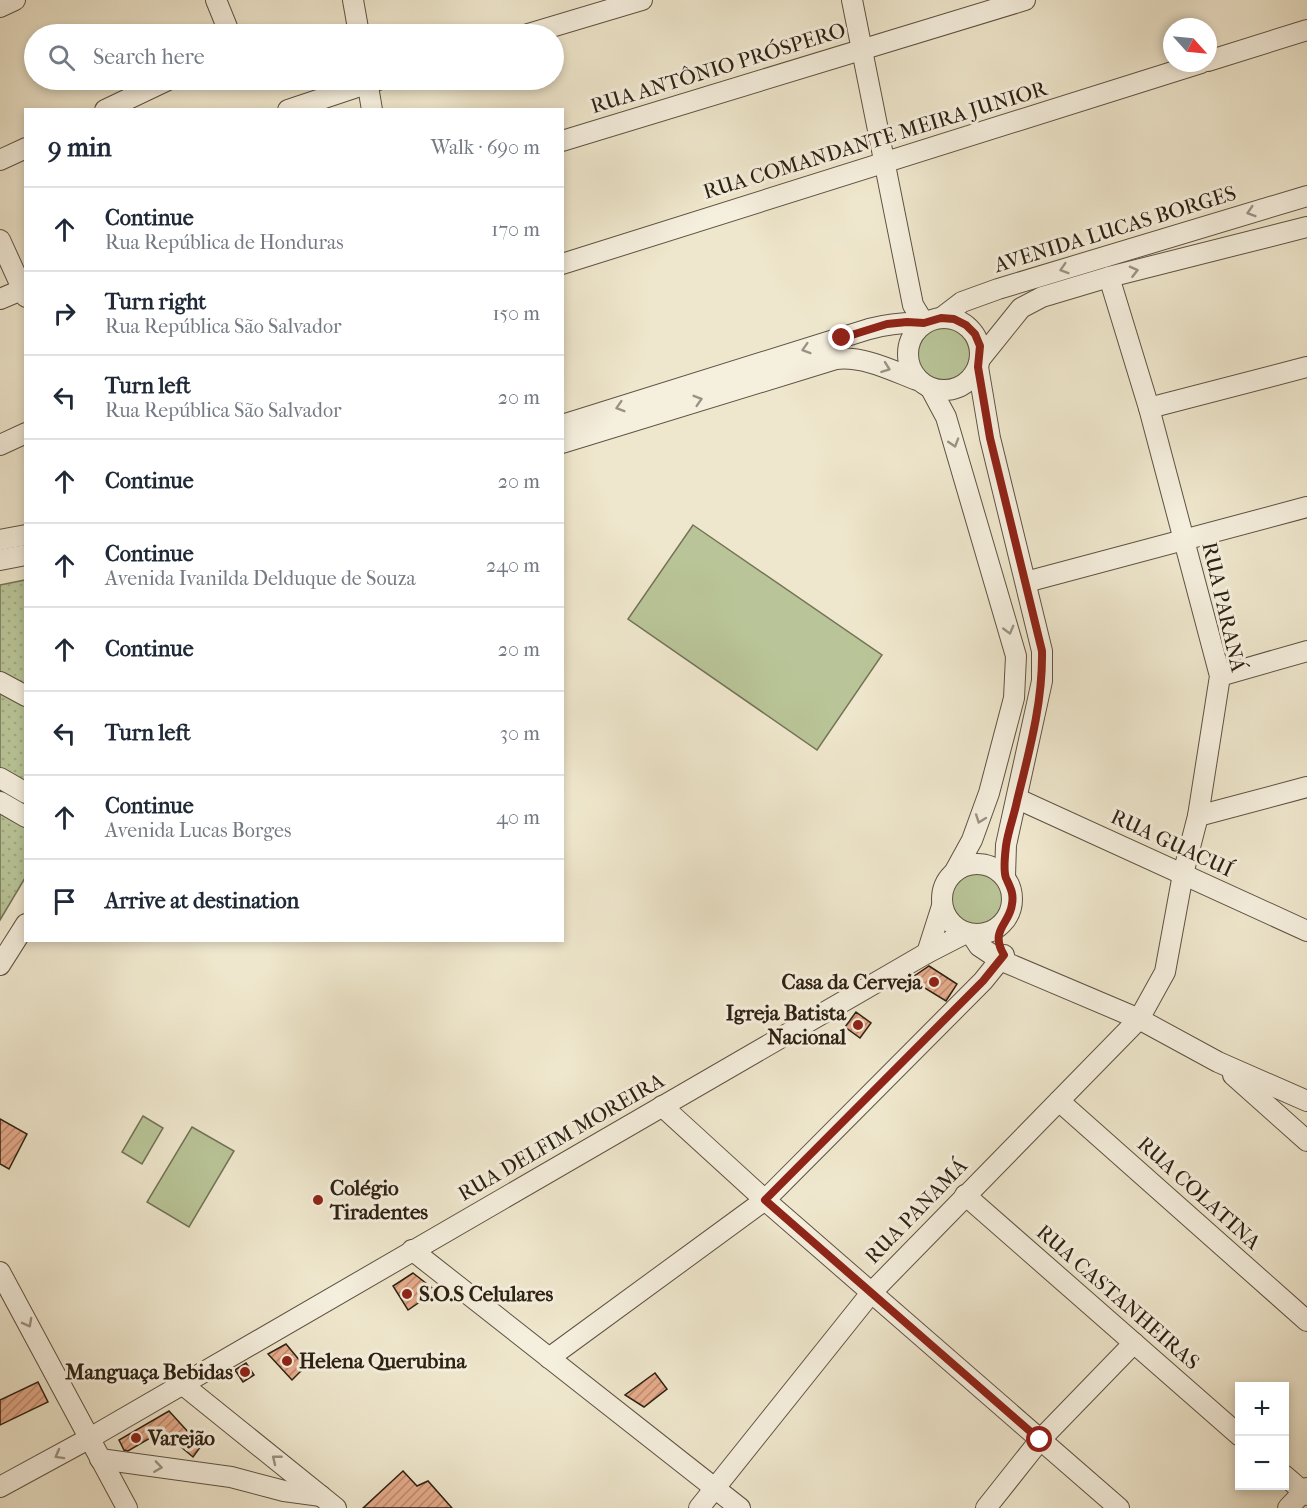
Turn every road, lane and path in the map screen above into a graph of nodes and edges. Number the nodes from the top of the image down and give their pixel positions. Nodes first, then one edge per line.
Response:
1 (15, 0) edge
2 (216, 0) edge
3 (353, 0) edge
4 (642, 0) edge
5 (852, 0) edge
6 (1025, 0) edge
7 (0, 7) edge
8 (226, 24) edge
9 (357, 24) edge
10 (562, 24) edge
11 (1307, 30) edge
12 (861, 49) junction
13 (1217, 58) edge
14 (1172, 72) edge
15 (147, 90) edge
16 (345, 90) edge
17 (371, 90) edge
18 (109, 108) edge
19 (294, 108) edge
20 (372, 108) edge
21 (564, 140) edge
22 (24, 149) edge
23 (0, 160) edge
24 (884, 163) junction
25 (1307, 196) edge
26 (1307, 227) edge
27 (0, 240) edge
28 (564, 263) edge
29 (1109, 277) junction
30 (24, 291) edge
31 (0, 299) edge
32 (933, 320) junction
33 (979, 363) junction
34 (1307, 367) edge
35 (924, 385) junction
36 (1149, 408) junction
37 (564, 424) edge
38 (24, 434) edge
39 (564, 442) edge
40 (0, 445) edge
41 (1307, 507) edge
42 (24, 535) edge
43 (1183, 539) junction
44 (0, 540) edge
45 (24, 555) edge
46 (0, 560) edge
47 (1026, 582) junction
48 (1307, 651) edge
49 (1220, 676) junction
50 (0, 682) edge
51 (24, 695) edge
52 (0, 778) edge
53 (1307, 787) edge
54 (24, 792) edge
55 (1018, 799) junction
56 (0, 802) edge
57 (24, 816) edge
58 (1198, 816) junction
59 (955, 871) junction
60 (1183, 874) junction
61 (1005, 876) junction
62 (942, 906) junction
63 (1001, 925) junction
64 (24, 927) edge
65 (1307, 931) edge
66 (969, 934) junction
67 (927, 953) junction
68 (1006, 960) junction
69 (0, 965) edge
70 (1139, 1019) junction
71 (1218, 1062) junction
72 (1059, 1101) junction
73 (1307, 1101) edge
74 (662, 1106) junction
75 (1307, 1141) edge
76 (965, 1195) junction
77 (765, 1200) junction
78 (412, 1250) junction
79 (0, 1272) edge
80 (871, 1293) junction
81 (1307, 1321) edge
82 (1134, 1343) junction
83 (549, 1358) junction
84 (182, 1384) junction
85 (1235, 1432) edge
86 (90, 1438) junction
87 (1040, 1440) junction
88 (100, 1459) junction
89 (1289, 1479) edge
90 (0, 1487) edge
91 (716, 1488) junction
92 (1306, 1492) edge
93 (329, 1502) edge
94 (127, 1508) edge
95 (699, 1508) edge
96 (740, 1508) edge
97 (986, 1508) edge
98 (1119, 1508) edge
99 (1288, 1508) edge

1 - 7 street
2 - 8 street
3 - 9 street
4 - 10 street
5 - 12 street
6 - 12 street, RUA ANTÔNIO PRÓSPERO
11 - 13 street
12 - 21 street, RUA ANTÔNIO PRÓSPERO
12 - 24 street
14 - 24 street, RUA COMANDANTE MEIRA JUNIOR
15 - 18 street
16 - 19 street
17 - 20 street
22 - 23 street
24 - 28 street, RUA COMANDANTE MEIRA JUNIOR
24 - 32 street
25 -> 32 street, AVENIDA LUCAS BORGES
29 -> 26 street, AVENIDA LUCAS BORGES
27 - 30 street
29 - 33 street, AVENIDA LUCAS BORGES
29 - 36 street, RUA PARANÁ
30 - 31 street
32 - 33 street
32 - 35 street
32 -> 37 street
33 - 35 street
33 - 47 street
34 - 36 street
39 -> 35 street
35 -> 59 street
36 - 43 street, RUA PARANÁ
38 - 40 street
41 - 43 street
42 - 44 street
43 - 47 street
43 - 49 street, RUA PARANÁ
45 - 46 street
47 - 55 street
48 - 49 street
49 - 58 street, RUA PARANÁ
50 - 51 street
52 - 54 street
53 - 58 street
55 - 60 street, RUA GUACUÍ
55 - 61 street
56 - 57 street
58 - 60 street, RUA PARANÁ
59 - 61 street
59 - 62 street
60 - 65 street, RUA GUACUÍ
60 - 70 street, RUA PARANÁ
61 - 63 street
62 - 66 street
62 - 67 street
63 - 66 street
63 - 68 street
64 - 69 street
66 - 67 street, RUA DELFIM MOREIRA
66 - 68 street
67 - 74 street, RUA DELFIM MOREIRA
68 - 70 street
68 - 77 street
70 - 71 street
70 - 72 street, RUA PANAMÁ
71 - 73 street
71 - 75 street
72 - 76 street, RUA PANAMÁ
72 - 81 street, RUA COLATINA
74 - 77 street
74 - 78 street, RUA DELFIM MOREIRA
76 - 80 street, RUA PANAMÁ
76 - 82 street, RUA CASTANHEIRAS
77 - 80 street
77 - 83 street
78 - 83 street
78 - 84 street, RUA DELFIM MOREIRA
79 -> 86 street
80 - 87 street
80 - 91 street, RUA PANAMÁ
82 - 85 street, RUA CASTANHEIRAS
82 - 87 street
83 - 91 street
84 - 86 street, RUA DELFIM MOREIRA
93 -> 84 street
86 - 88 street
86 -> 90 street, RUA DELFIM MOREIRA
87 - 97 street
87 - 98 street
88 -> 93 street
88 - 94 street
89 - 92 street
91 - 95 street, RUA PANAMÁ
91 - 96 street
92 - 99 street

